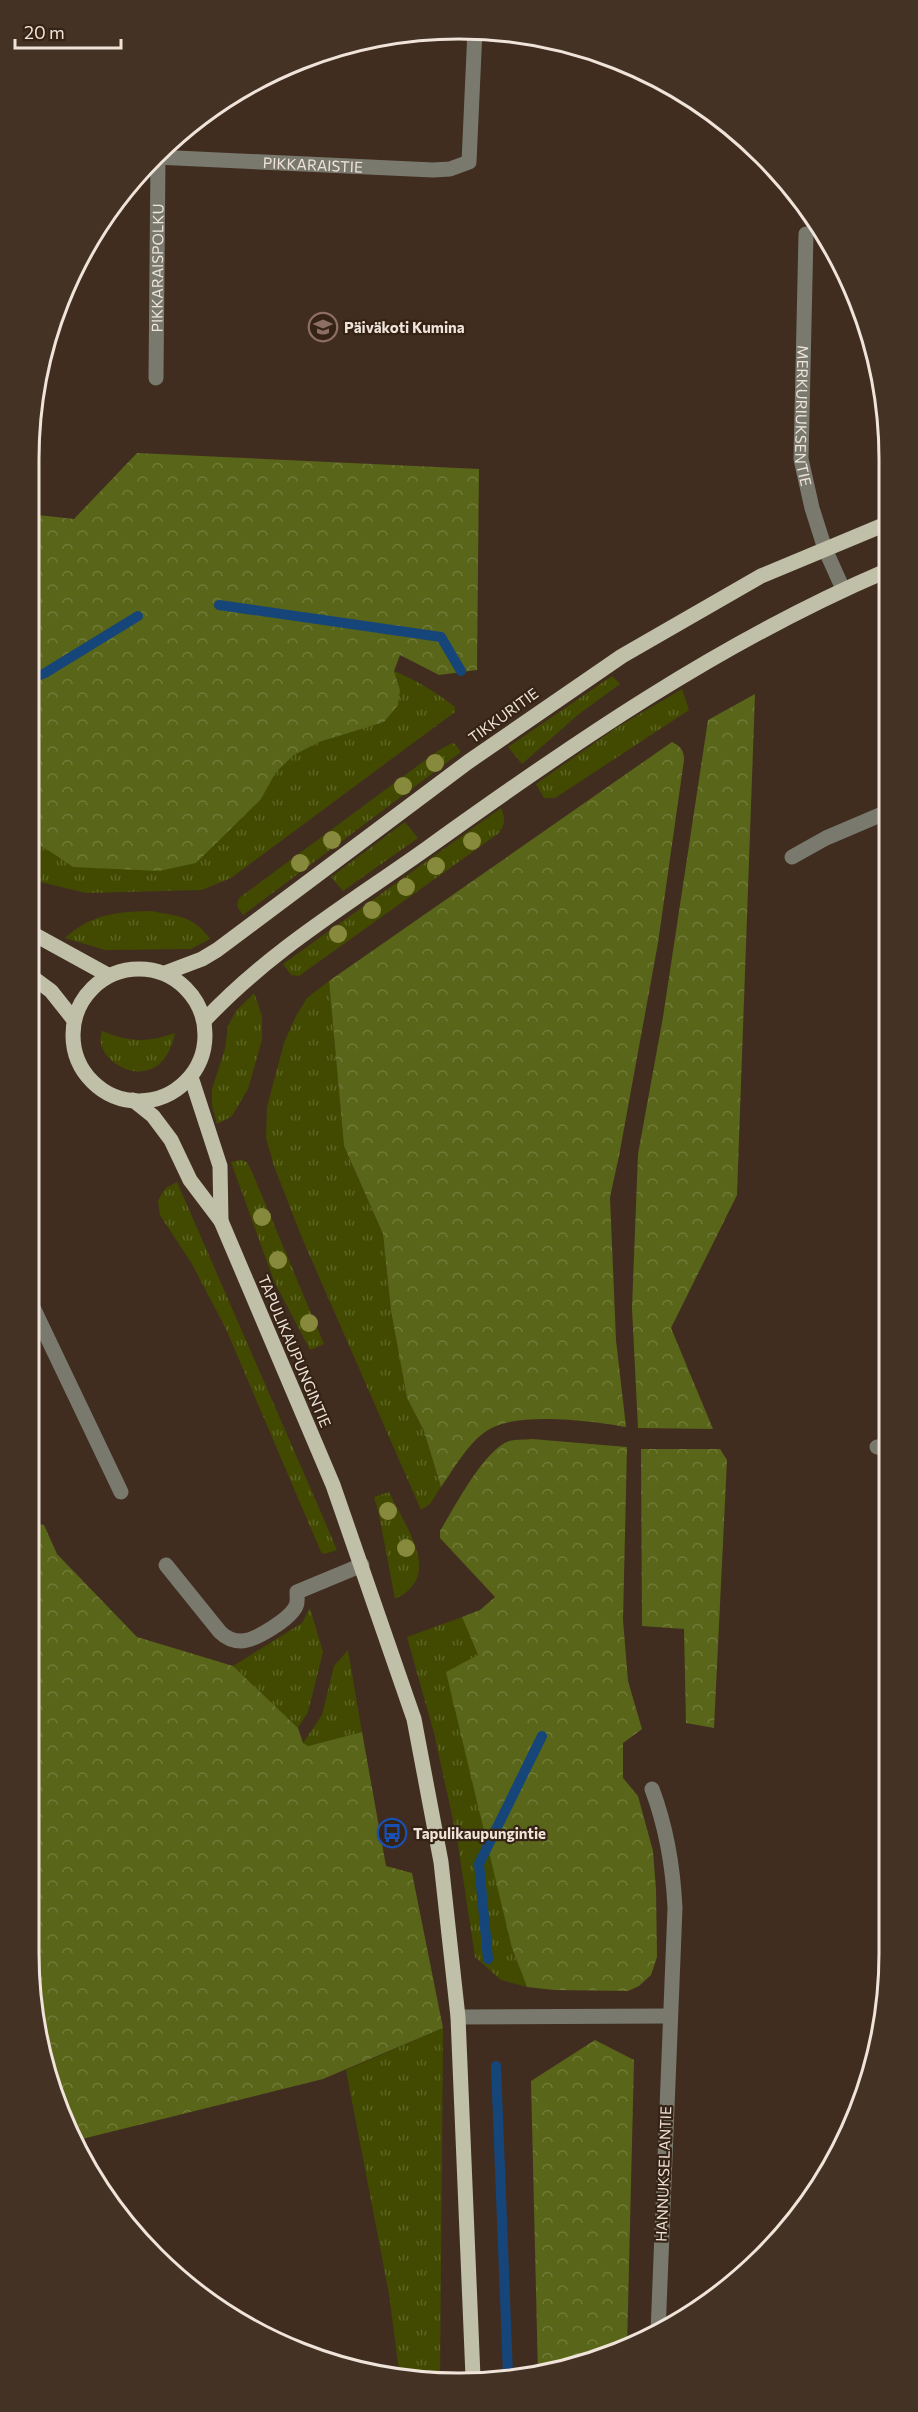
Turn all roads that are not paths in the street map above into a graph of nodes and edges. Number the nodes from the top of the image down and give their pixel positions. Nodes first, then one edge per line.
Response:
1 (475, 40) edge
2 (166, 158) edge
3 (156, 168) edge
4 (806, 234) dead end
5 (156, 378) dead end
6 (879, 527) edge
7 (825, 549) junction
8 (879, 574) edge
9 (843, 589) junction
10 (879, 815) edge
11 (792, 857) dead end
12 (39, 937) edge
13 (165, 973) junction
14 (108, 975) junction
15 (39, 983) edge
16 (74, 1020) junction
17 (204, 1021) junction
18 (191, 1077) junction
19 (133, 1100) junction
20 (221, 1221) junction
21 (39, 1320) edge
22 (122, 1492) dead end
23 (166, 1565) dead end
24 (362, 1565) junction
25 (652, 1790) dead end
26 (669, 2016) junction
27 (458, 2017) junction
28 (658, 2323) edge
29 (473, 2372) edge

1 - 2 street, PIKKARAISTIE
3 - 5 street, PIKKARAISPOLKU
4 - 7 street, MERKURIUKSENTIE
6 - 7 main road, TIKKURITIE
7 - 9 street, MERKURIUKSENTIE
7 - 13 main road, TIKKURITIE
8 - 9 main road
9 - 17 main road
10 - 11 street
12 - 14 main road
13 - 14 main road
13 - 17 main road
14 - 16 main road
15 - 16 main road
16 - 19 main road
17 - 18 main road
18 - 19 main road
18 - 20 main road, TAPULIKAUPUNGINTIE
19 - 20 main road, TAPULIKAUPUNGINTIE
20 - 24 main road, TAPULIKAUPUNGINTIE
21 - 22 street
23 - 24 street
24 - 27 main road, TAPULIKAUPUNGINTIE
25 - 26 street, HANNUKSELANTIE
26 - 27 street
26 - 28 street, HANNUKSELANTIE
27 - 29 main road, TAPULIKAUPUNGINTIE

